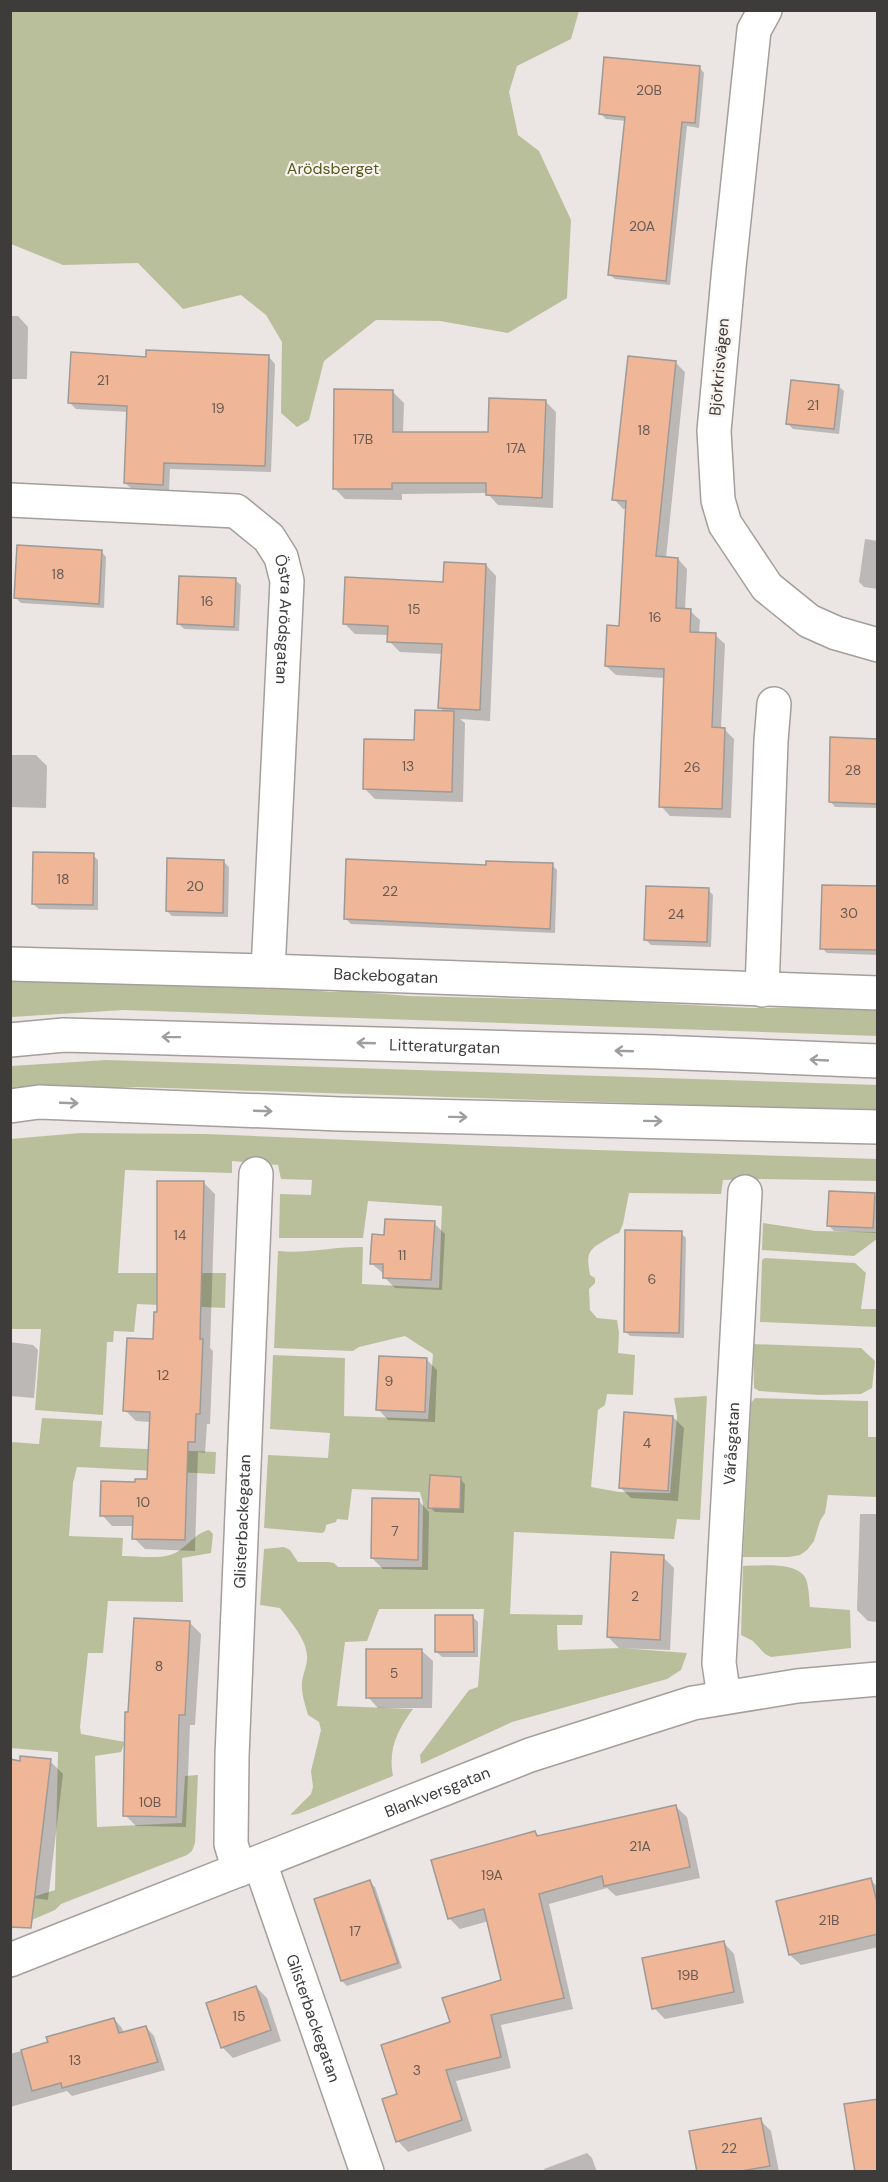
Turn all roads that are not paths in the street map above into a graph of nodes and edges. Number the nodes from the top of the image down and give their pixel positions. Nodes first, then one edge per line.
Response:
1 (765, 10) edge
2 (10, 500) edge
3 (878, 645) edge
4 (774, 704) dead end
5 (10, 964) edge
6 (268, 971) junction
7 (762, 990) junction
8 (878, 993) edge
9 (10, 1041) edge
10 (878, 1061) edge
11 (10, 1106) edge
12 (878, 1126) edge
13 (256, 1174) dead end
14 (745, 1192) dead end
15 (878, 1679) edge
16 (724, 1697) junction
17 (250, 1867) junction
18 (10, 1960) edge
19 (367, 2172) edge

1 - 3 street, Björkrisvägen
2 - 6 street, Östra Arödsgatan
4 - 7 street
5 - 6 street, Backebogatan
6 - 7 street, Backebogatan
7 - 8 street, Backebogatan
10 -> 9 street, Litteraturgatan
11 -> 12 street
13 - 17 street, Glisterbackegatan
14 - 16 street, Väråsgatan
15 - 16 street, Blankversgatan
16 - 17 street, Blankversgatan
17 - 18 street, Blankversgatan
17 - 19 street, Glisterbackegatan

